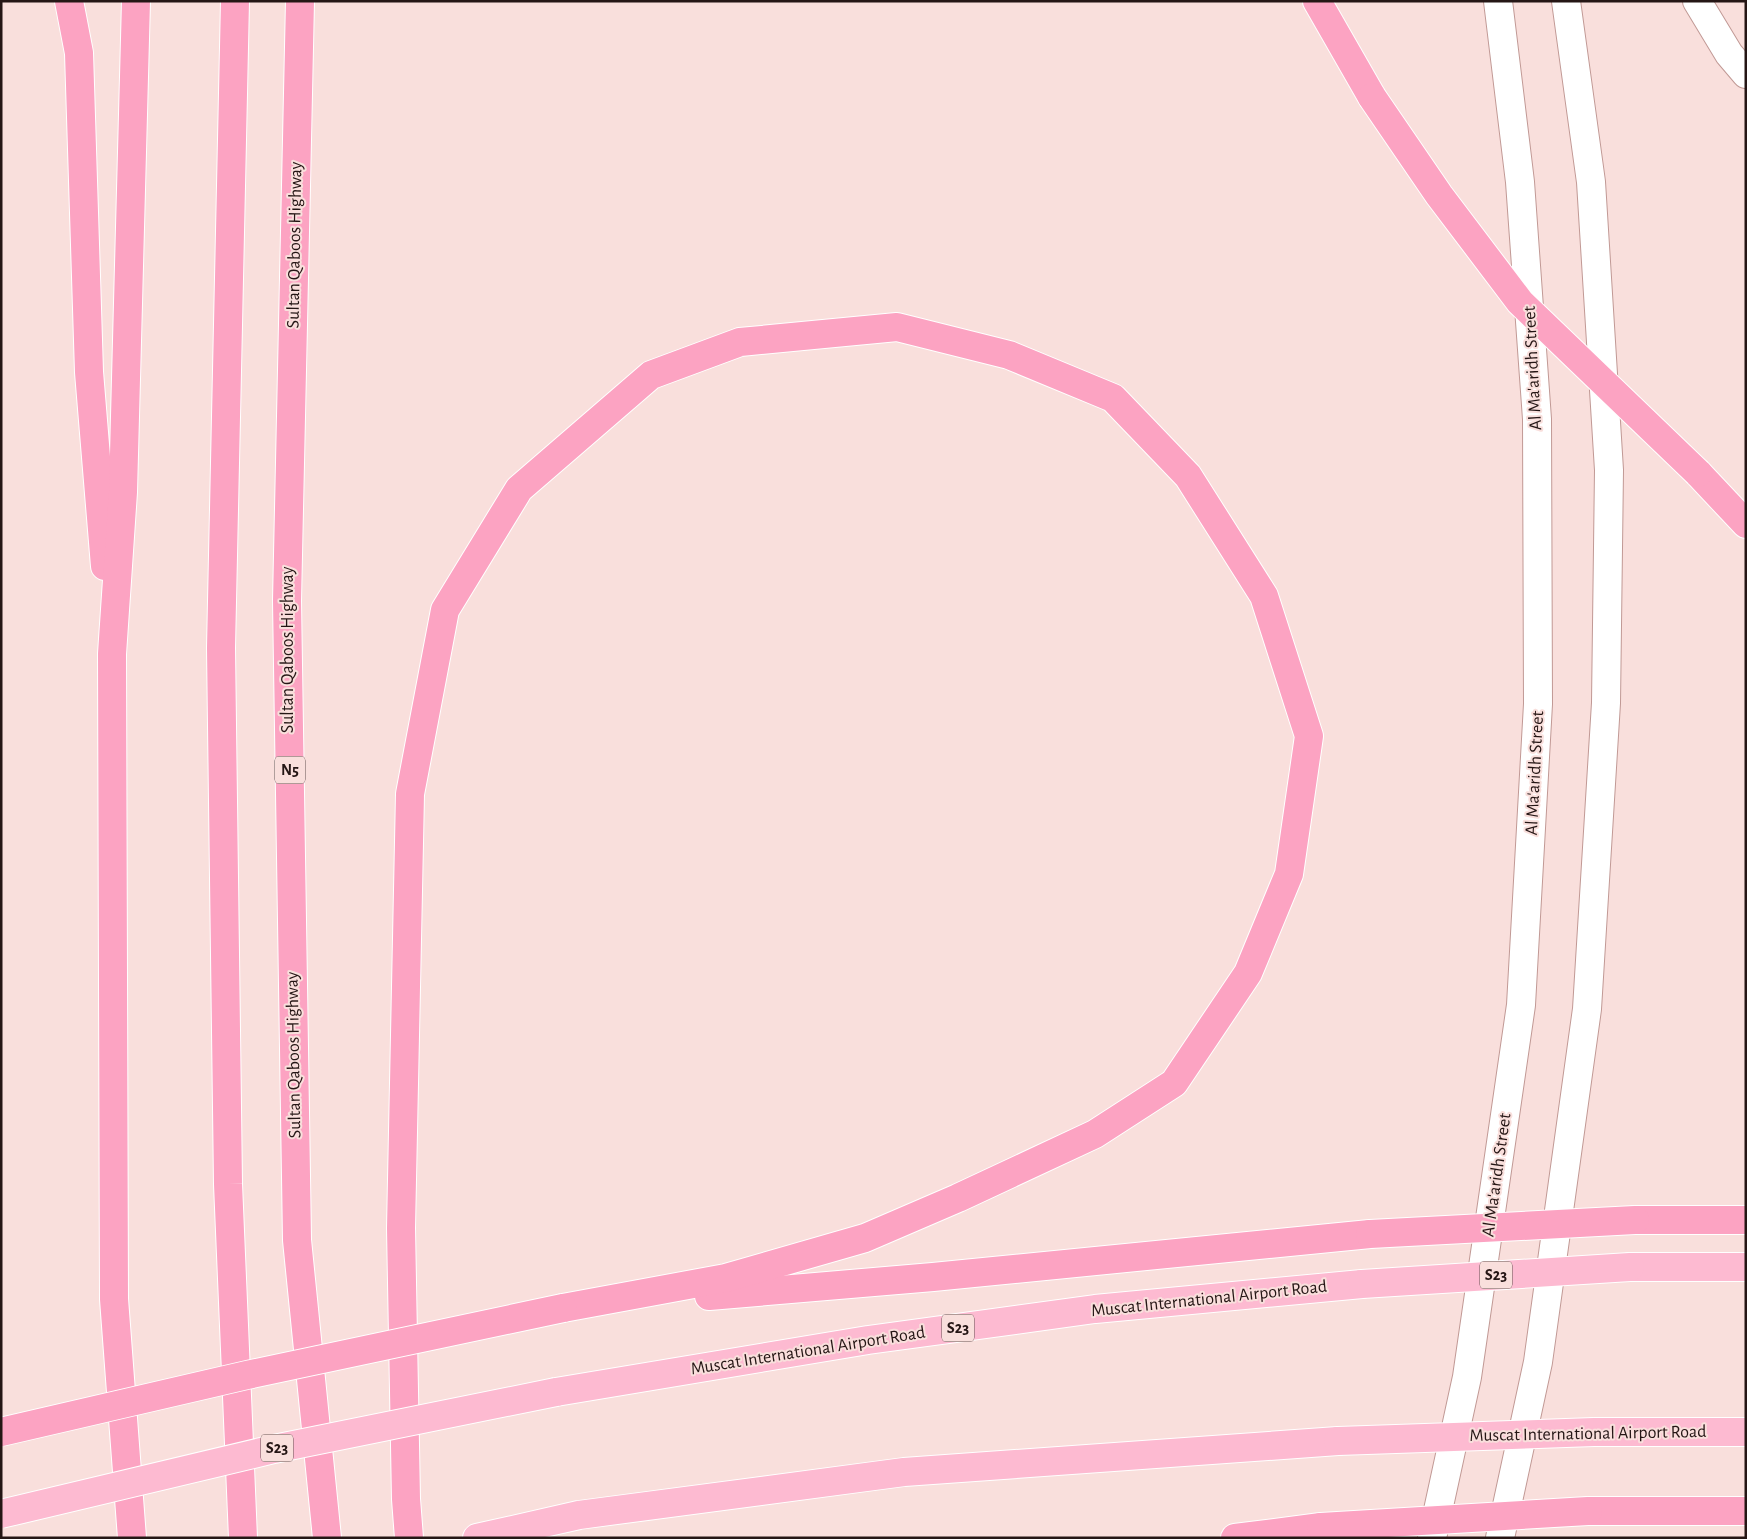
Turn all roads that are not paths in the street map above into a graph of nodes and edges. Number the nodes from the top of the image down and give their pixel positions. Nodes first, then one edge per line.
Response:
1 (69, 1) edge
2 (136, 1) edge
3 (235, 1) edge
4 (300, 1) edge
5 (1317, 1) edge
6 (1498, 1) edge
7 (1566, 1) edge
8 (1697, 1) edge
9 (1746, 74) edge
10 (1698, 473) junction
11 (1746, 507) edge
12 (1746, 524) edge
13 (112, 654) junction
14 (1746, 1220) edge
15 (1746, 1267) edge
16 (563, 1308) junction
17 (1, 1432) edge
18 (1746, 1432) edge
19 (1746, 1511) edge
20 (1, 1514) edge
21 (132, 1538) edge
22 (243, 1538) edge
23 (327, 1538) edge
24 (409, 1538) edge
25 (477, 1538) edge
26 (1235, 1538) edge
27 (1432, 1538) edge
28 (1500, 1538) edge

1 - 13 highway
2 - 13 highway
3 - 22 highway
4 - 23 highway, Sultan Qaboos Highway / N5
5 - 10 highway, bridge
6 - 27 main road, Al Ma'aridh Street
7 - 28 main road
8 - 9 main road
10 - 11 highway
10 - 12 highway
13 - 21 highway
14 - 16 highway, bridge
15 - 20 main road, Muscat International Airport Road / S23, bridge
16 - 17 highway, bridge
16 - 24 highway
18 - 25 main road, Muscat International Airport Road, bridge
19 - 26 highway, bridge

